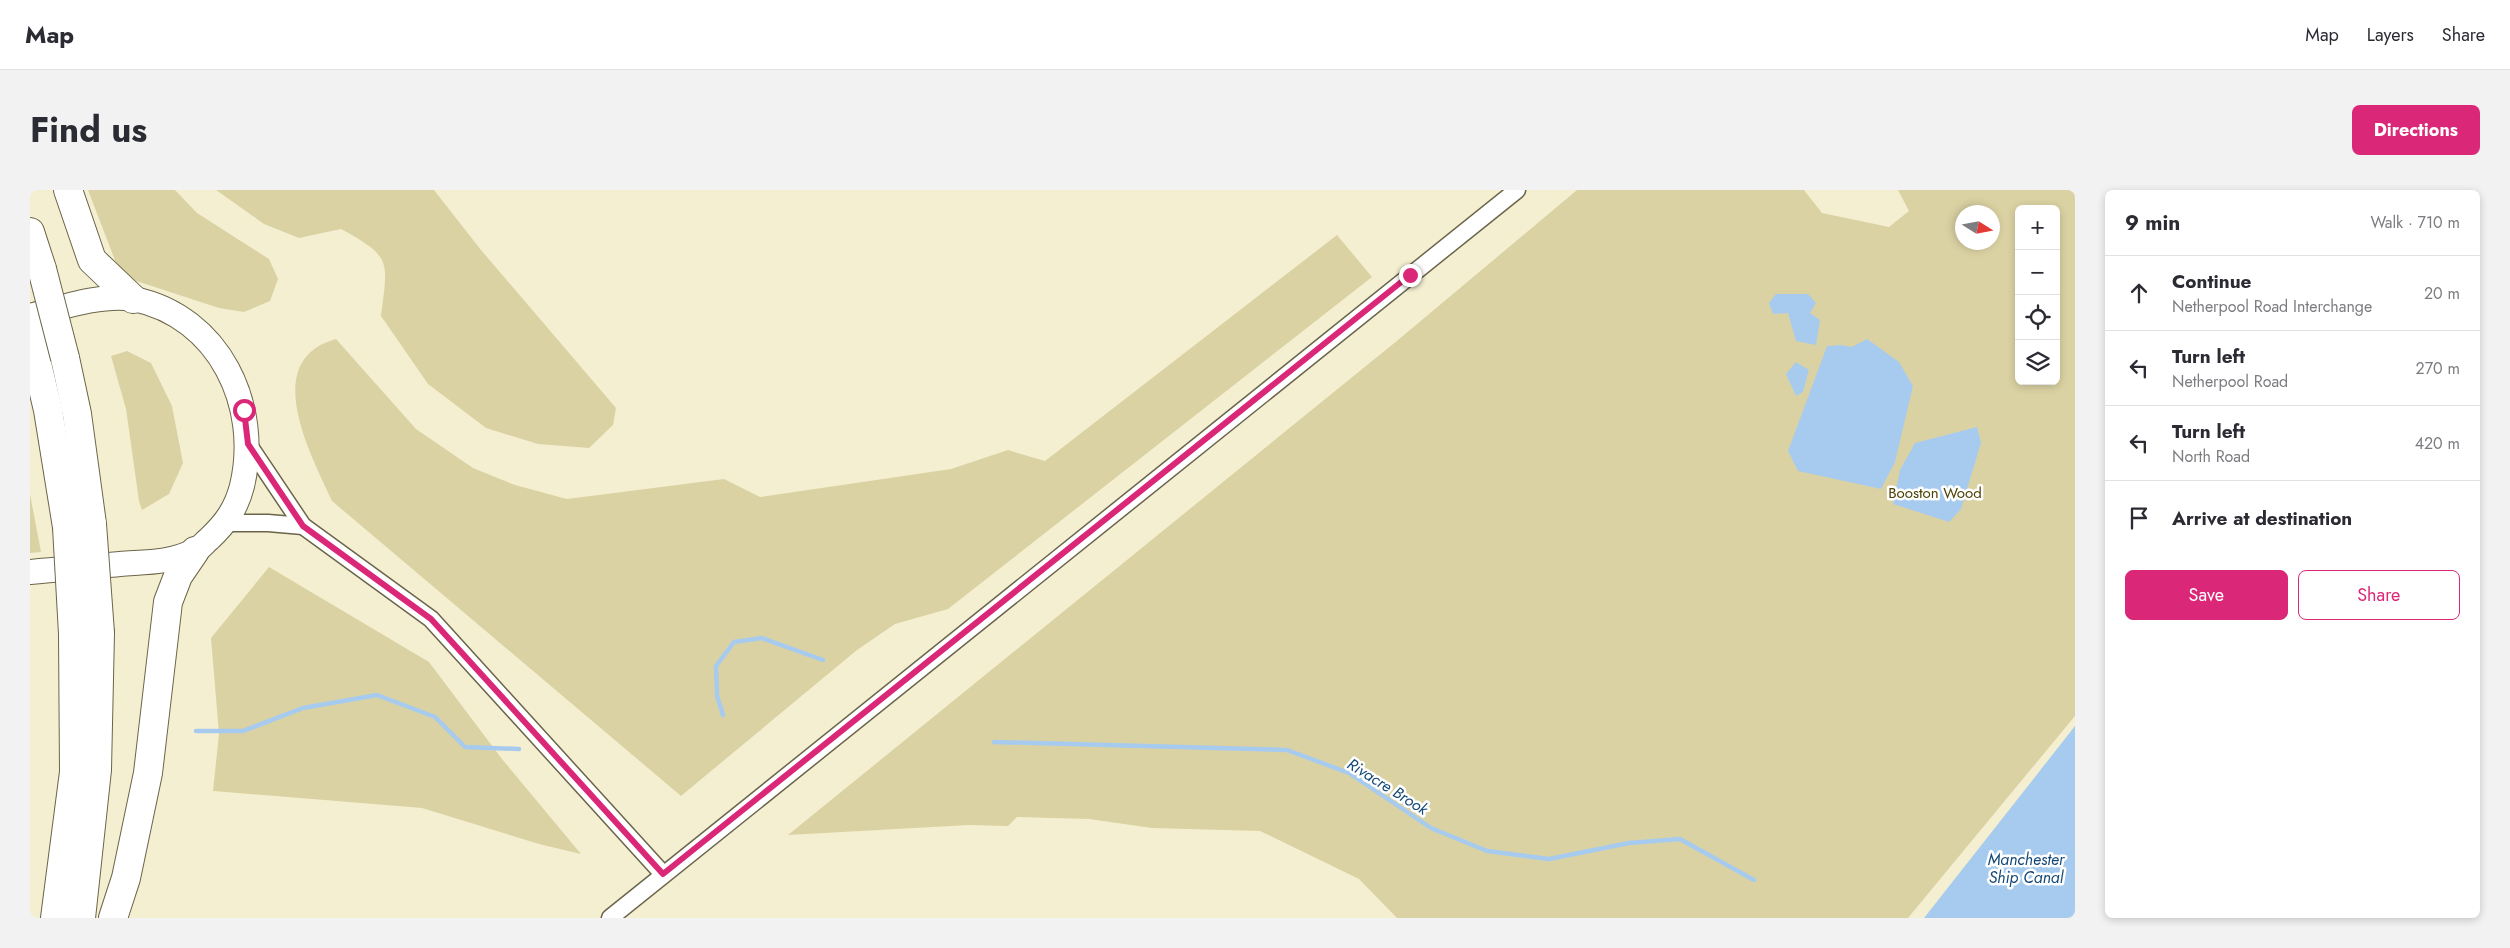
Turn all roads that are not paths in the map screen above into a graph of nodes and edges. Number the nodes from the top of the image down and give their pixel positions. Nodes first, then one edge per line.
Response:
1 (68, 190) edge
2 (1517, 190) edge
3 (30, 232) edge
4 (133, 299) junction
5 (30, 316) edge
6 (33, 346) edge
7 (248, 444) junction
8 (226, 523) junction
9 (79, 525) junction
10 (303, 526) junction
11 (196, 551) junction
12 (30, 572) edge
13 (663, 874) junction
14 (55, 918) edge
15 (81, 918) edge
16 (113, 918) edge
17 (610, 918) edge

1 - 4 highway
2 - 13 street
3 - 9 highway, bridge
4 - 5 main road
4 - 7 main road
6 - 9 highway
7 - 8 main road
7 - 10 street
8 - 10 street
8 - 11 main road
9 - 14 highway, bridge
9 - 15 highway, bridge
10 - 13 street
11 - 12 main road
11 - 16 highway
13 - 17 street

